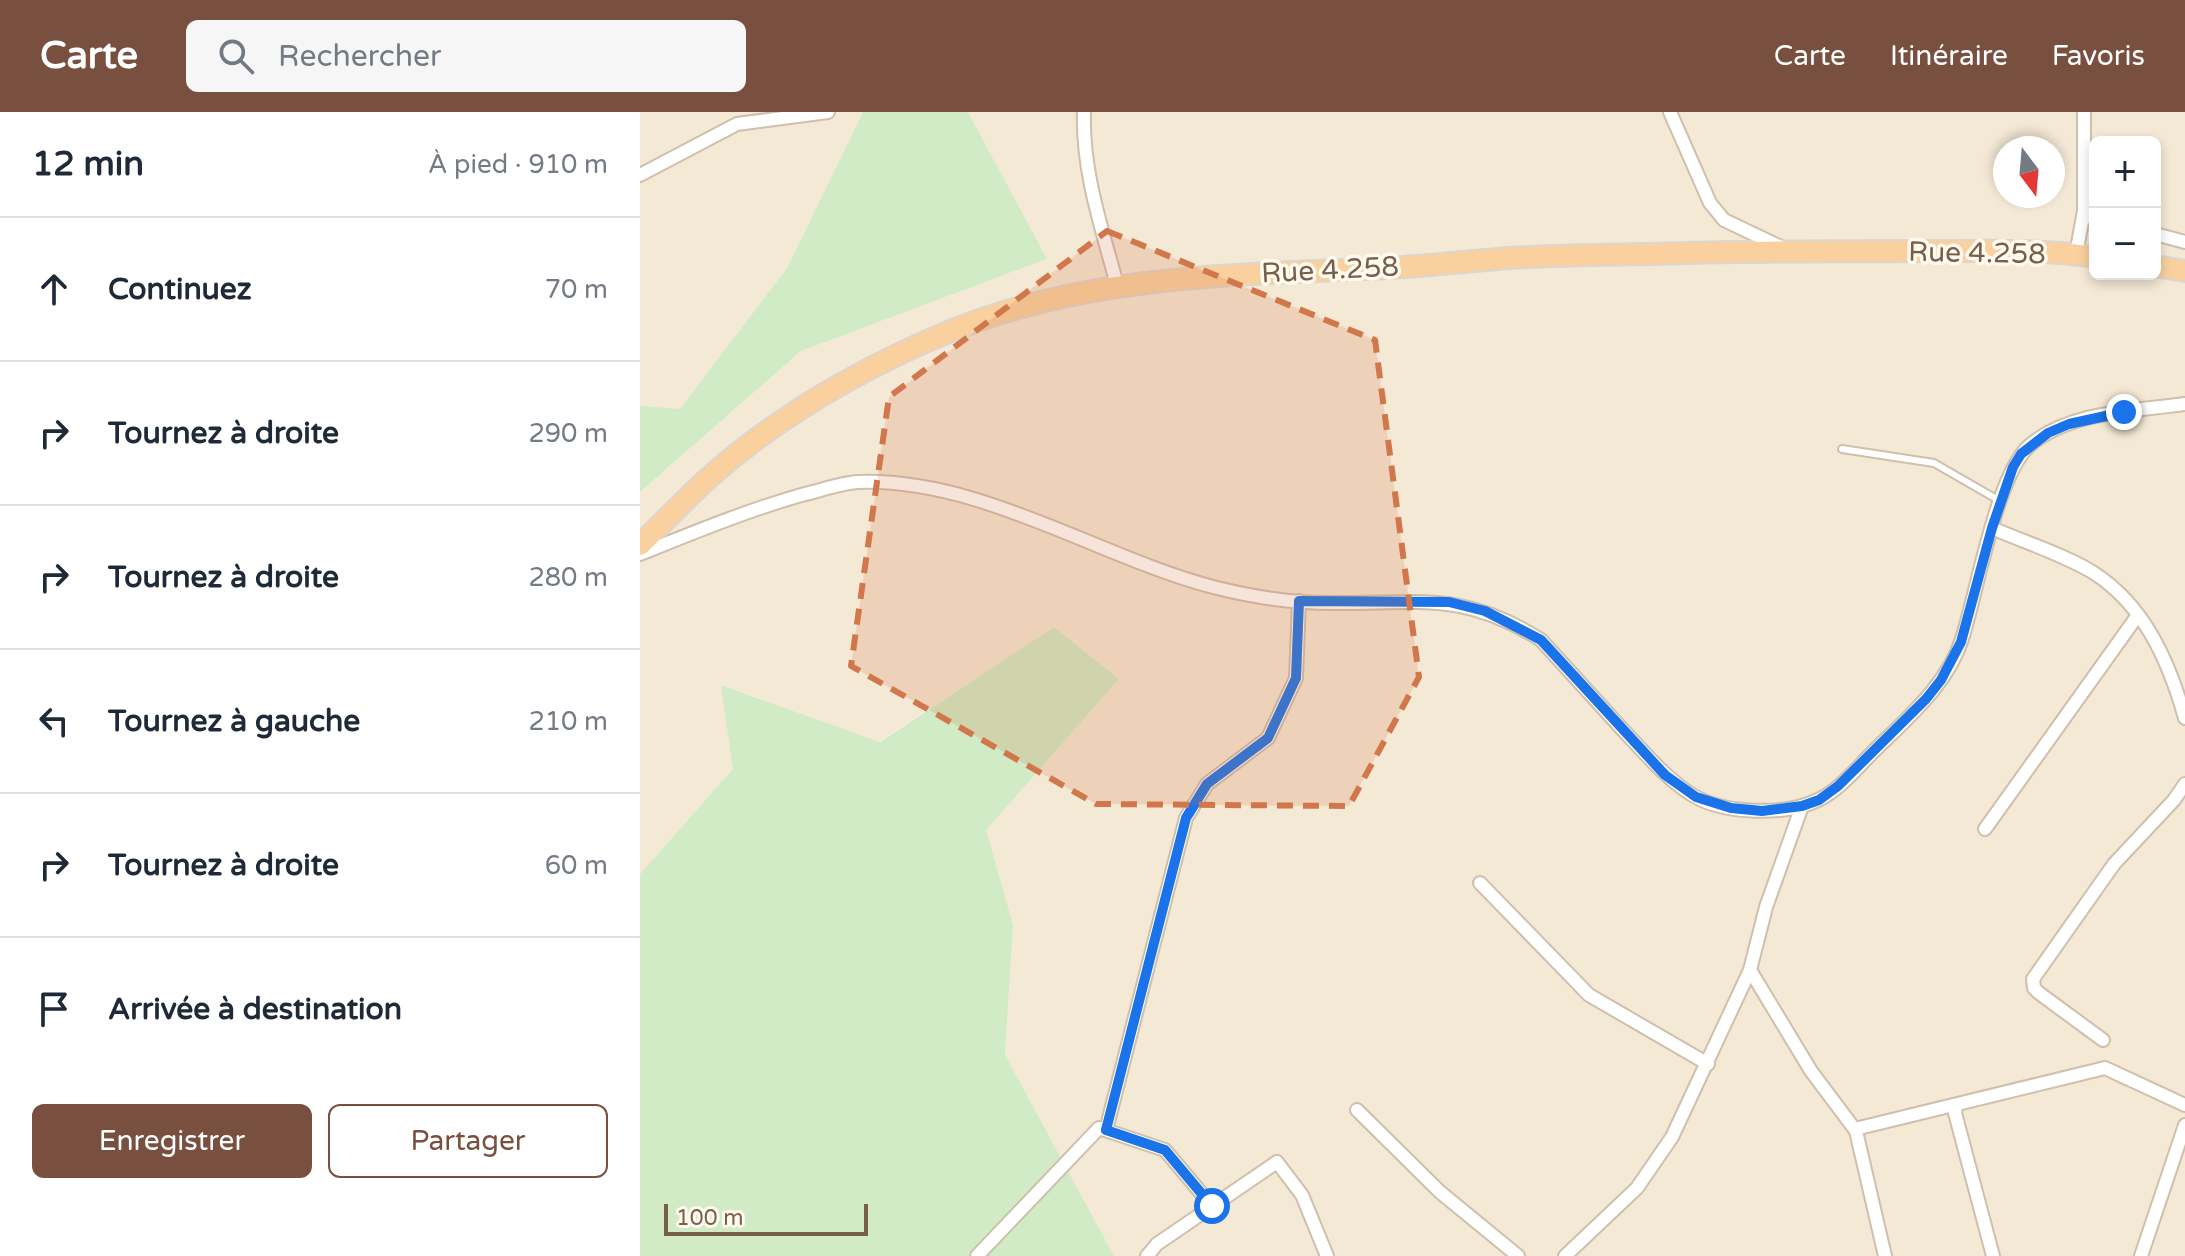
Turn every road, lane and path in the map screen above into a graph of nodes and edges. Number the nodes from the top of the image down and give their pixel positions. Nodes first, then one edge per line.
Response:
1 (828, 112) edge
2 (1084, 112) edge
3 (2084, 112) edge
4 (1668, 113) edge
5 (640, 175) edge
6 (2084, 211) junction
7 (2089, 216) edge
8 (2161, 236) edge
9 (2185, 242) edge
10 (1787, 251) junction
11 (2085, 256) edge
12 (2161, 267) edge
13 (2185, 271) edge
14 (1117, 285) junction
15 (2185, 404) edge
16 (1842, 449) dead end
17 (2001, 501) junction
18 (1992, 528) junction
19 (640, 545) edge
20 (640, 554) edge
21 (1299, 601) junction
22 (2138, 615) junction
23 (2185, 718) edge
24 (2185, 784) edge
25 (1802, 806) junction
26 (1985, 829) dead end
27 (1480, 883) dead end
28 (1750, 970) junction
29 (2103, 1040) dead end
30 (1708, 1064) junction
31 (1956, 1105) junction
32 (2185, 1105) edge
33 (1357, 1110) dead end
34 (2185, 1125) edge
35 (1855, 1129) junction
36 (1106, 1130) junction
37 (1212, 1206) junction
38 (977, 1256) edge
39 (1147, 1256) edge
40 (1327, 1256) edge
41 (1518, 1256) edge
42 (1565, 1256) edge
43 (1885, 1256) edge
44 (1993, 1256) edge
45 (2141, 1256) edge

1 - 5 street
2 - 14 street
3 - 6 street
4 - 10 street
6 - 7 street
6 - 11 street
8 - 9 street
10 - 11 highway, Rue 4.258
10 - 14 highway, Rue 4.258
12 - 13 highway
14 - 19 highway, Rue 4.258
15 - 17 street
16 - 17 lane
17 - 18 street
18 - 22 street
18 - 25 street
20 - 21 street
21 - 25 street
21 - 36 street
22 - 23 street
22 - 26 street
24 - 29 street
25 - 28 street
27 - 30 street
28 - 30 street
28 - 35 street
30 - 42 street
31 - 32 street
31 - 35 street
31 - 44 street
33 - 41 street
34 - 45 street
35 - 43 street
36 - 37 street
36 - 38 street
37 - 39 street
37 - 40 street

